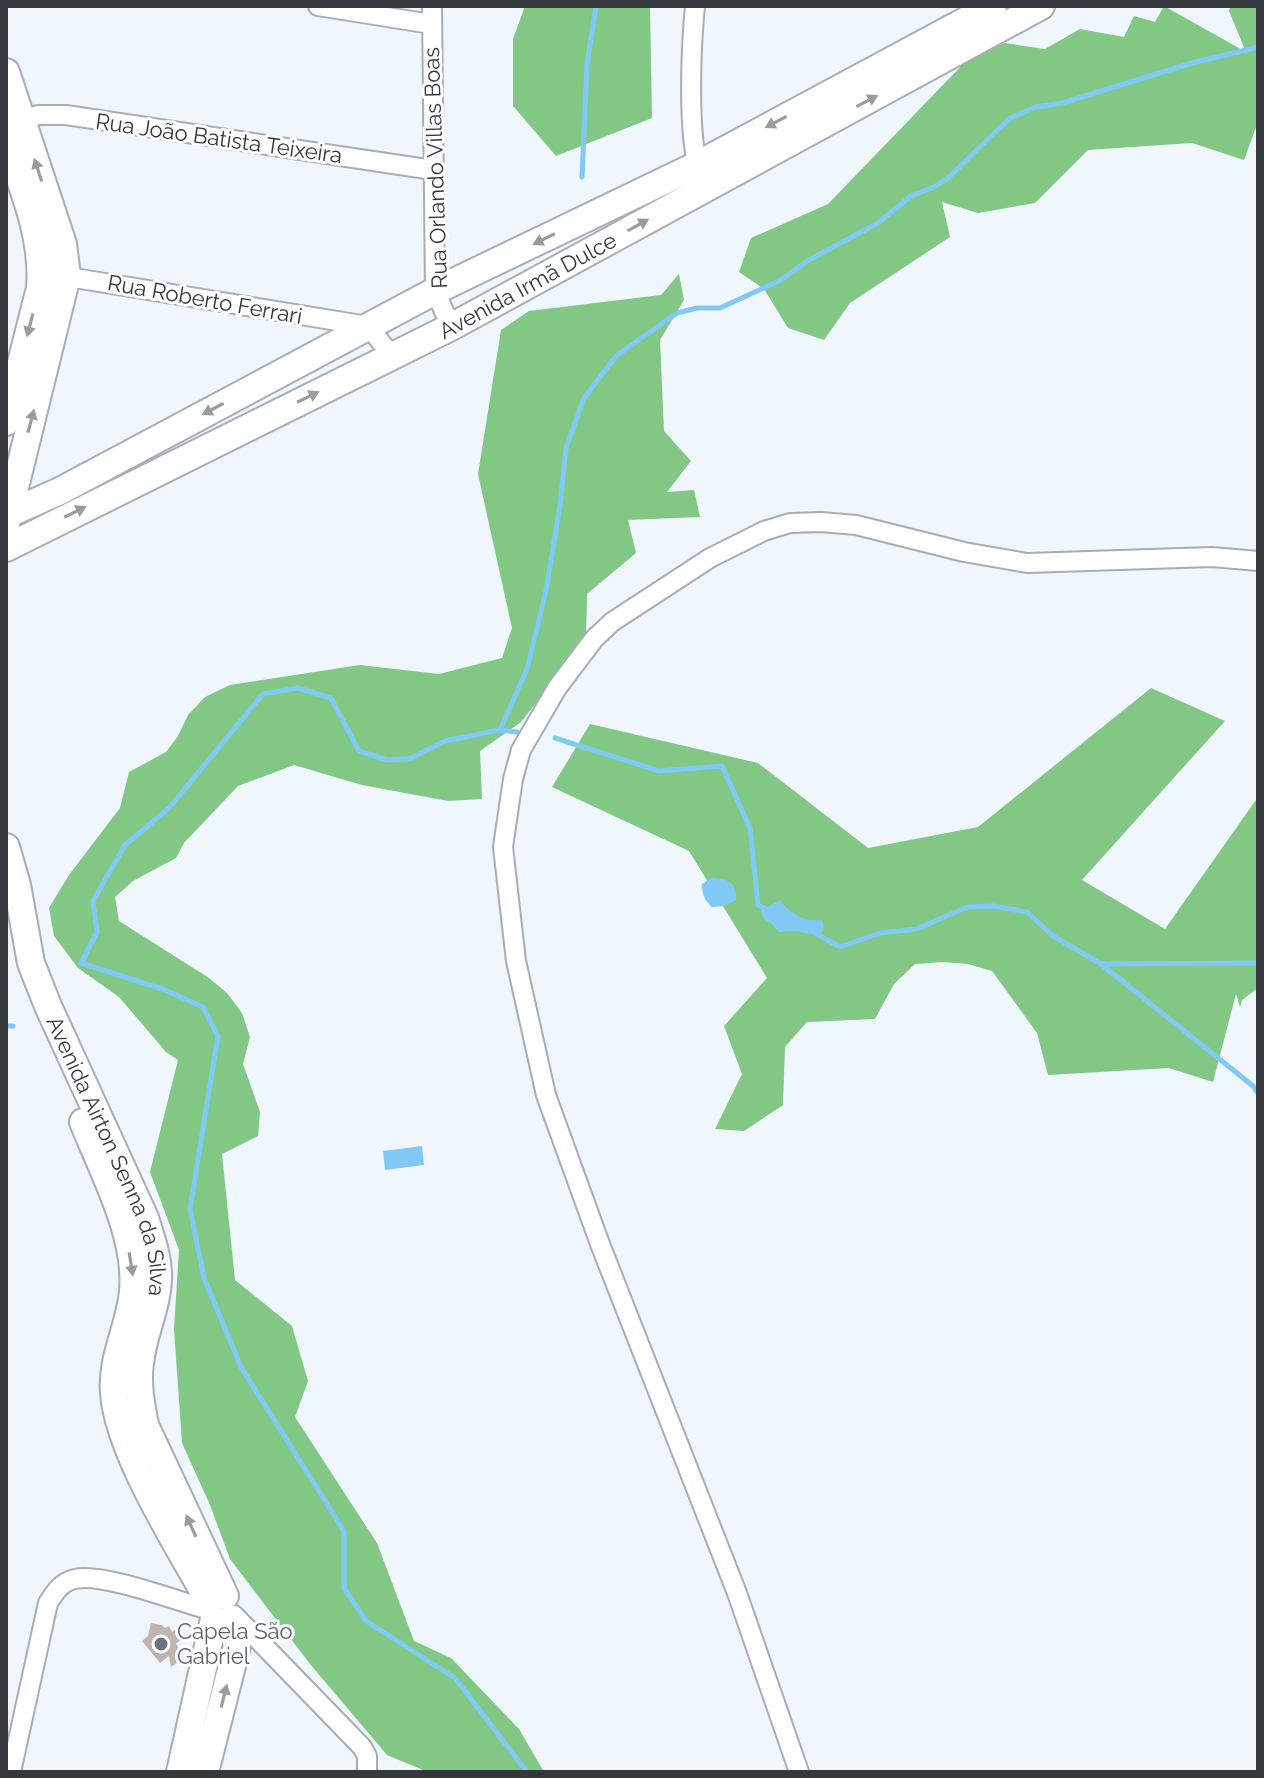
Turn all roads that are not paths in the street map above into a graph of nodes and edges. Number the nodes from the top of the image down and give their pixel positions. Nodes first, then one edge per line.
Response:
1 (318, 6) edge
2 (695, 6) edge
3 (993, 6) edge
4 (1041, 6) edge
5 (432, 15) edge
6 (6, 72) edge
7 (14, 123) edge
8 (6, 141) edge
9 (433, 170) junction
10 (701, 176) junction
11 (41, 273) junction
12 (67, 276) junction
13 (435, 291) junction
14 (368, 326) junction
15 (451, 327) junction
16 (392, 356) junction
17 (6, 422) edge
18 (7, 518) edge
19 (6, 548) edge
20 (1258, 561) edge
21 (6, 847) edge
22 (12, 886) edge
23 (6, 930) edge
24 (129, 1209) junction
25 (221, 1610) junction
26 (11, 1772) edge
27 (180, 1772) edge
28 (205, 1772) edge
29 (367, 1772) edge
30 (799, 1772) edge

1 - 5 street
2 - 10 street
3 -> 10 street, Avenida Irmã Dulce
10 -> 4 street, Avenida Irmã Dulce
5 - 9 street, Rua Orlando Villas Boas
6 - 7 street
7 - 9 street, Rua João Batista Teixeira
12 -> 7 street
8 - 11 street
9 - 13 street, Rua Orlando Villas Boas
10 -> 13 street, Avenida Irmã Dulce
15 -> 10 street, Avenida Irmã Dulce
11 - 12 street, Rua Roberto Ferrari
11 -> 17 street
12 - 14 street, Rua Roberto Ferrari
18 -> 12 street
13 - 14 street, Avenida Irmã Dulce
13 - 15 street, Rua Orlando Villas Boas
14 - 16 street
14 -> 18 street, Avenida Irmã Dulce
15 - 16 street, Avenida Irmã Dulce
19 -> 16 street, Avenida Irmã Dulce
20 - 30 street
21 - 22 street, Avenida Airton Senna da Silva
22 - 24 street, Avenida Airton Senna da Silva
23 - 24 street, Avenida Airton Senna da Silva
24 - 25 street, Avenida Airton Senna da Silva
25 - 26 street
25 - 27 street
28 -> 25 street
25 - 29 street

